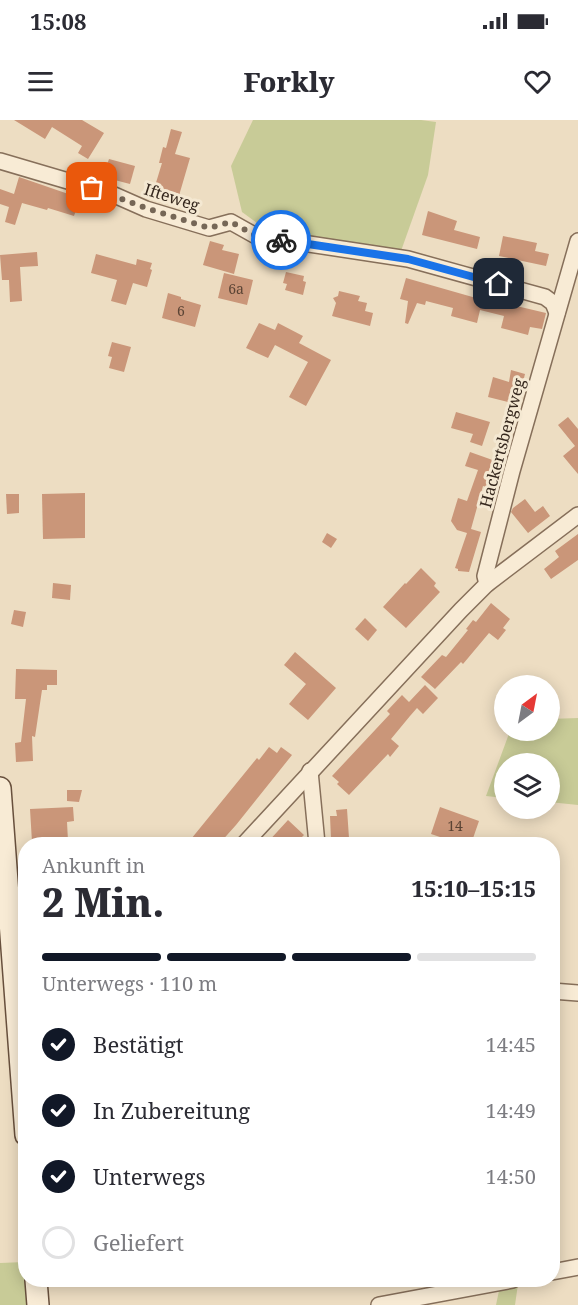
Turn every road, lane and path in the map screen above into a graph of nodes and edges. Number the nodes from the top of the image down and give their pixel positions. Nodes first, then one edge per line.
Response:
1 (0, 161) edge
2 (578, 241) edge
3 (557, 313) junction
4 (578, 515) edge
5 (487, 584) junction
6 (310, 771) junction
7 (0, 788) edge
8 (250, 837) edge
9 (316, 837) edge
10 (560, 992) edge
11 (578, 993) edge
12 (18, 1028) edge
13 (578, 1267) edge
14 (560, 1270) edge
15 (37, 1287) edge
16 (475, 1287) edge
17 (38, 1305) edge
18 (379, 1305) edge

1 - 3 street, Ifteweg
2 - 3 street
3 - 5 street, Hackertsbergweg
4 - 5 street
5 - 6 street
6 - 8 street
6 - 9 street
7 - 12 main road
10 - 11 street
13 - 14 street
15 - 17 main road
16 - 18 street

